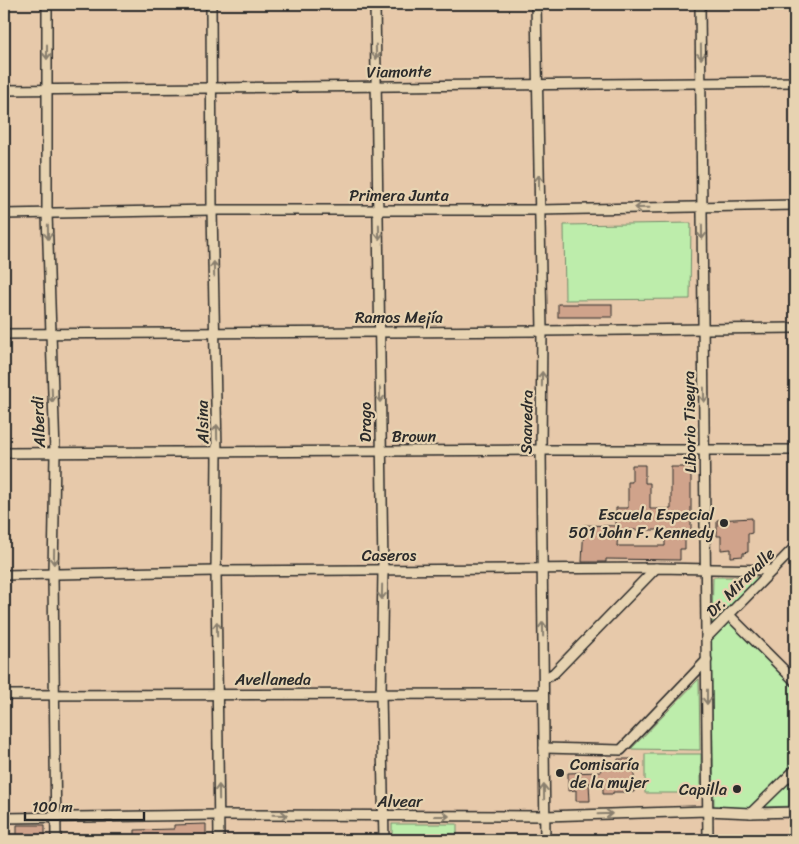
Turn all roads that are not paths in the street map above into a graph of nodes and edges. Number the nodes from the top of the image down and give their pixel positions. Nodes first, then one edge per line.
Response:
1 (47, 4) edge
2 (211, 4) edge
3 (375, 4) edge
4 (536, 4) edge
5 (700, 4) edge
6 (795, 82) edge
7 (701, 84) junction
8 (538, 85) junction
9 (211, 87) junction
10 (376, 87) junction
11 (4, 90) edge
12 (47, 90) junction
13 (795, 205) edge
14 (702, 206) junction
15 (212, 210) junction
16 (379, 210) junction
17 (539, 210) junction
18 (4, 214) edge
19 (48, 214) junction
20 (795, 328) edge
21 (703, 329) junction
22 (542, 331) junction
23 (216, 332) junction
24 (380, 332) junction
25 (50, 333) junction
26 (4, 334) edge
27 (541, 450) junction
28 (795, 450) edge
29 (217, 451) junction
30 (380, 451) junction
31 (704, 451) junction
32 (4, 453) edge
33 (54, 453) junction
34 (795, 547) edge
35 (656, 568) junction
36 (382, 570) junction
37 (542, 570) junction
38 (705, 570) junction
39 (773, 570) junction
40 (216, 571) junction
41 (4, 575) edge
42 (53, 575) junction
43 (729, 615) junction
44 (706, 638) junction
45 (707, 660) junction
46 (544, 679) junction
47 (795, 681) edge
48 (4, 694) edge
49 (55, 694) junction
50 (218, 694) junction
51 (381, 694) junction
52 (542, 694) junction
53 (544, 748) junction
54 (795, 770) edge
55 (708, 811) junction
56 (795, 812) edge
57 (751, 813) junction
58 (219, 814) junction
59 (384, 816) junction
60 (545, 816) junction
61 (4, 818) edge
62 (56, 818) junction
63 (56, 840) edge
64 (220, 840) edge
65 (384, 840) edge
66 (545, 840) edge
67 (708, 840) edge

1 -> 12 street, Alberdi
2 - 9 street, Alsina
3 -> 10 street, Drago
4 - 8 street, Saavedra
5 -> 7 street, Liborio Tiseyra
6 - 7 street, Viamonte
7 - 8 street, Viamonte
7 - 14 street, Liborio Tiseyra
8 - 10 street, Viamonte
17 -> 8 street, Saavedra
9 - 10 street, Viamonte
9 - 12 street, Viamonte
9 - 15 street, Alsina
10 - 16 street, Drago
11 - 12 street, Viamonte
12 - 19 street, Alberdi
13 - 14 street, Primera Junta
14 -> 17 street, Primera Junta
14 -> 21 street, Liborio Tiseyra
15 - 16 street, Primera Junta
15 - 19 street, Primera Junta
23 -> 15 street, Alsina
16 - 17 street, Primera Junta
16 -> 24 street, Drago
17 - 22 street, Saavedra
18 - 19 street, Primera Junta
19 -> 25 street, Alberdi
20 - 21 street, Ramos Mejía
21 - 22 street, Ramos Mejía
21 -> 31 street, Liborio Tiseyra
22 - 24 street, Ramos Mejía
27 -> 22 street, Saavedra
23 - 24 street, Ramos Mejía
23 - 25 street, Ramos Mejía
29 -> 23 street, Alsina
24 -> 30 street, Drago
25 - 26 street, Ramos Mejía
25 -> 33 street, Alberdi
27 - 30 street, Brown
27 - 31 street, Brown
27 - 37 street, Saavedra
28 - 31 street, Brown
29 - 30 street, Brown
29 - 33 street, Brown
29 - 40 street, Alsina
30 - 36 street, Drago
31 - 38 street, Liborio Tiseyra
32 - 33 street, Brown
33 -> 42 street, Alberdi
34 - 39 street, Dr. Miravalle
35 - 37 street, Caseros
35 - 38 street, Caseros
35 - 46 street
36 - 37 street, Caseros
36 - 40 street, Caseros
36 -> 51 street, Drago
46 -> 37 street, Saavedra
38 - 39 street, Caseros
38 - 44 street, Liborio Tiseyra
39 - 43 street, Dr. Miravalle
40 - 42 street, Caseros
50 -> 40 street, Alsina
41 - 42 street, Caseros
42 - 49 street, Alberdi
43 - 44 street, Dr. Miravalle
43 - 47 street
44 - 45 street, Liborio Tiseyra
45 - 53 street
45 -> 55 street, Liborio Tiseyra
46 - 52 street, Saavedra
48 - 49 street, Avellaneda
49 - 50 street, Avellaneda
49 - 62 street, Alberdi
50 - 51 street, Avellaneda
58 -> 50 street, Alsina
51 - 52 street, Avellaneda
51 - 59 street, Drago
52 - 53 street, Saavedra
60 -> 53 street, Saavedra
54 - 57 street
55 - 57 street, Alvear
60 -> 55 street, Alvear
55 - 67 street, Liborio Tiseyra
56 - 57 street, Alvear
58 -> 59 street, Alvear
58 - 62 street, Alvear
58 - 64 street, Alsina
59 -> 60 street, Alvear
59 - 65 street, Drago
60 - 66 street, Saavedra
61 - 62 street, Alvear
62 - 63 street, Alberdi

